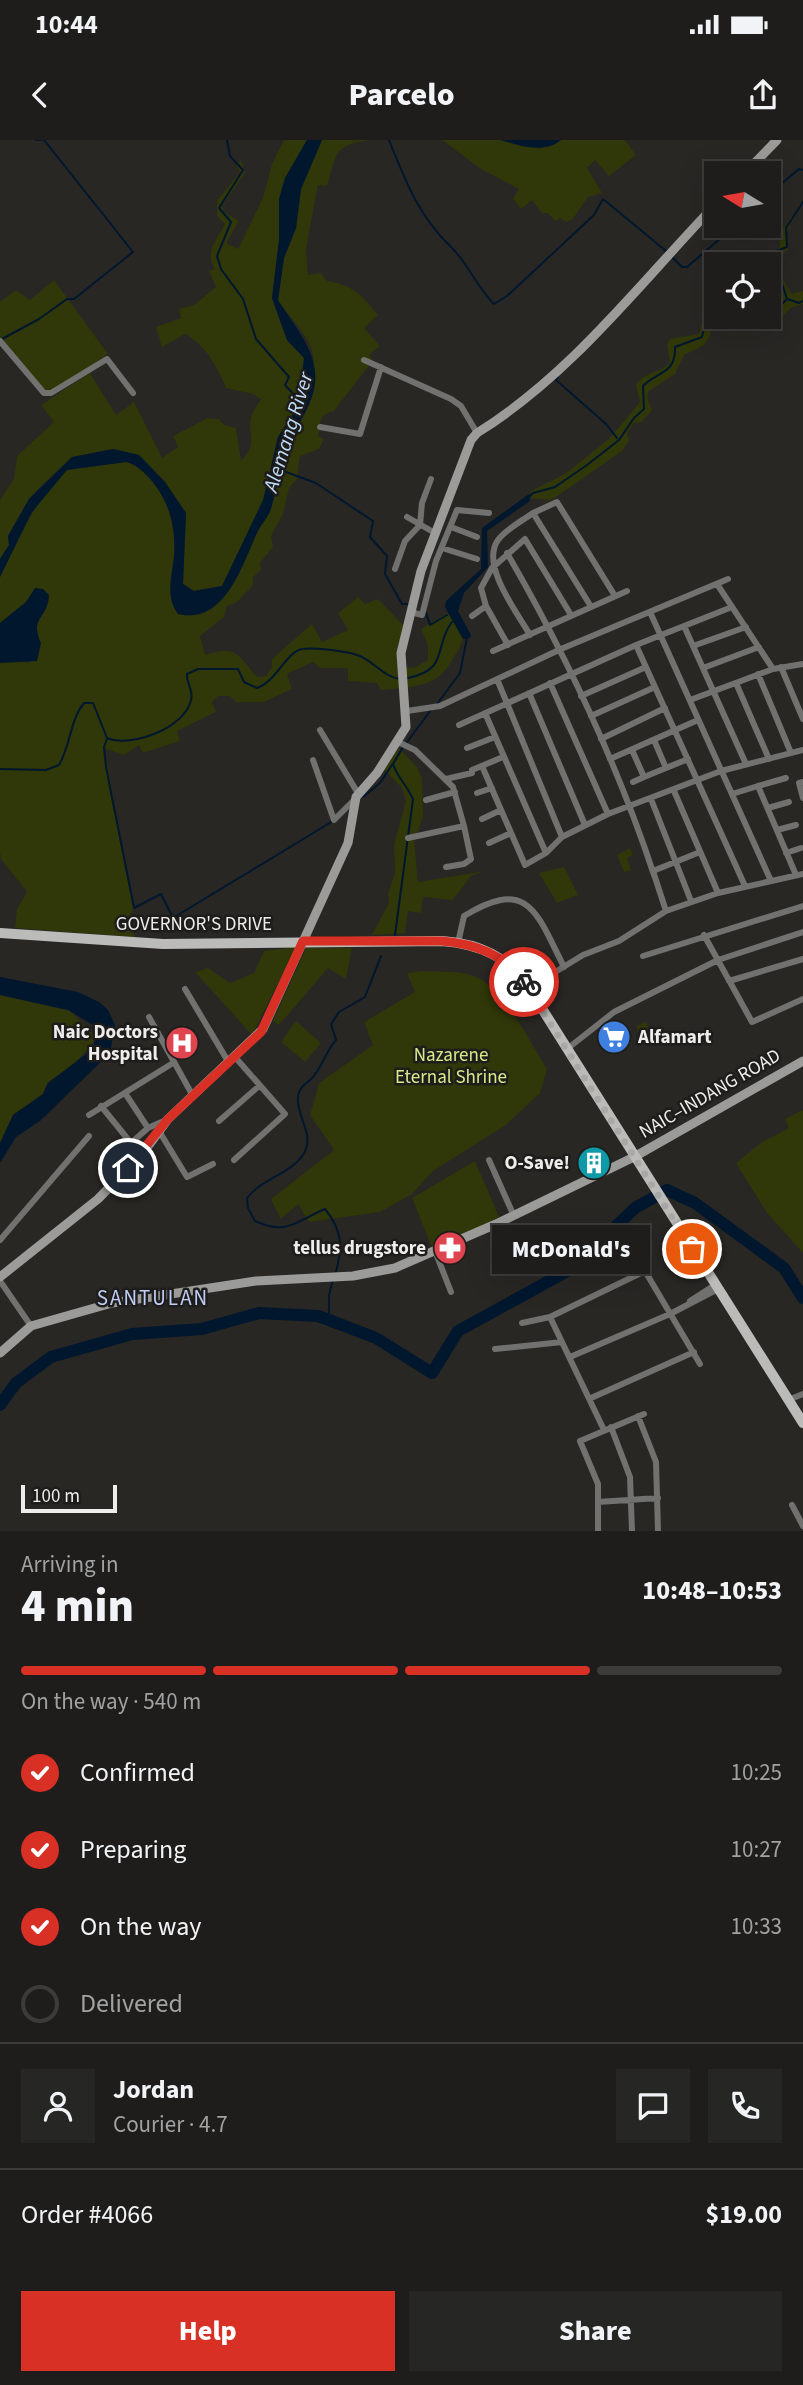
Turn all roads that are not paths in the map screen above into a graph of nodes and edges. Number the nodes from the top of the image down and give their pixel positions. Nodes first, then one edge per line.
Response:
1 (777, 140) edge
2 (757, 161) edge
3 (704, 217) edge
4 (0, 341) edge
5 (364, 360) dead end
6 (381, 367) junction
7 (133, 393) dead end
8 (320, 427) dead end
9 (477, 433) junction
10 (431, 479) dead end
11 (489, 513) dead end
12 (533, 513) junction
13 (407, 517) dead end
14 (420, 525) junction
15 (452, 527) junction
16 (435, 533) junction
17 (477, 537) dead end
18 (442, 548) junction
19 (507, 553) junction
20 (477, 559) dead end
21 (492, 568) junction
22 (395, 569) dead end
23 (728, 579) dead end
24 (717, 584) junction
25 (627, 591) dead end
26 (615, 596) junction
27 (590, 605) junction
28 (486, 606) junction
29 (732, 607) junction
30 (411, 612) junction
31 (650, 612) junction
32 (571, 615) junction
33 (472, 616) dead end
34 (550, 626) junction
35 (684, 626) junction
36 (746, 627) junction
37 (530, 635) junction
38 (660, 636) junction
39 (508, 645) junction
40 (636, 645) junction
41 (693, 646) junction
42 (759, 647) junction
43 (561, 649) junction
44 (493, 651) dead end
45 (803, 664) edge
46 (646, 667) junction
47 (781, 667) junction
48 (703, 668) junction
49 (773, 668) junction
50 (571, 674) junction
51 (758, 674) junction
52 (497, 679) junction
53 (550, 683) junction
54 (736, 683) junction
55 (655, 687) junction
56 (713, 691) junction
57 (529, 693) junction
58 (581, 695) junction
59 (690, 700) junction
60 (506, 703) junction
61 (665, 708) junction
62 (407, 713) junction
63 (485, 713) junction
64 (590, 716) junction
65 (803, 719) edge
66 (698, 720) junction
67 (459, 725) dead end
68 (320, 730) dead end
69 (676, 730) junction
70 (495, 737) junction
71 (601, 739) junction
72 (654, 740) junction
73 (400, 743) junction
74 (467, 748) dead end
75 (632, 750) junction
76 (803, 750) edge
77 (791, 753) junction
78 (503, 757) junction
79 (610, 759) junction
80 (688, 759) junction
81 (769, 759) junction
82 (313, 760) dead end
83 (747, 764) junction
84 (482, 766) junction
85 (666, 768) junction
86 (721, 771) junction
87 (644, 777) junction
88 (786, 778) dead end
89 (446, 779) junction
90 (633, 782) dead end
91 (699, 782) junction
92 (803, 782) edge
93 (758, 786) junction
94 (492, 788) junction
95 (674, 791) junction
96 (455, 792) junction
97 (477, 793) dead end
98 (359, 794) junction
99 (732, 794) junction
100 (803, 798) edge
101 (651, 799) junction
102 (426, 800) dead end
103 (789, 802) dead end
104 (632, 806) junction
105 (768, 808) junction
106 (501, 810) junction
107 (608, 814) junction
108 (482, 819) dead end
109 (584, 825) junction
110 (796, 825) dead end
111 (464, 826) junction
112 (777, 830) junction
113 (511, 833) junction
114 (562, 837) junction
115 (408, 838) dead end
116 (489, 842) dead end
117 (801, 848) dead end
118 (701, 852) junction
119 (546, 853) junction
120 (786, 853) junction
121 (676, 862) junction
122 (446, 867) dead end
123 (654, 875) junction
124 (799, 875) edge
125 (771, 880) junction
126 (745, 886) junction
127 (718, 893) junction
128 (691, 901) junction
129 (803, 906) edge
130 (666, 911) junction
131 (803, 932) edge
132 (0, 933) edge
133 (704, 935) junction
134 (303, 941) junction
135 (458, 943) junction
136 (643, 956) dead end
137 (803, 959) edge
138 (718, 960) junction
139 (564, 967) junction
140 (729, 981) junction
141 (529, 988) junction
142 (185, 989) dead end
143 (803, 999) edge
144 (149, 1017) dead end
145 (567, 1049) junction
146 (232, 1060) junction
147 (803, 1061) edge
148 (173, 1063) junction
149 (259, 1086) junction
150 (125, 1093) junction
151 (193, 1097) junction
152 (101, 1106) junction
153 (89, 1115) dead end
154 (168, 1119) junction
155 (219, 1121) dead end
156 (148, 1128) junction
157 (159, 1131) junction
158 (89, 1136) dead end
159 (634, 1157) junction
160 (234, 1160) dead end
161 (489, 1160) dead end
162 (213, 1164) dead end
163 (514, 1216) junction
164 (0, 1240) edge
165 (435, 1251) junction
166 (0, 1279) edge
167 (713, 1289) junction
168 (451, 1292) dead end
169 (670, 1314) junction
170 (550, 1317) junction
171 (522, 1323) dead end
172 (31, 1326) junction
173 (562, 1342) junction
174 (495, 1349) dead end
175 (694, 1352) junction
176 (0, 1353) edge
177 (570, 1357) junction
178 (700, 1364) dead end
179 (803, 1394) edge
180 (591, 1398) junction
181 (788, 1400) junction
182 (803, 1423) edge
183 (608, 1429) junction
184 (658, 1498) junction
185 (631, 1500) junction
186 (598, 1502) junction
187 (792, 1505) dead end
188 (803, 1525) edge
189 (598, 1531) edge
190 (632, 1531) edge
191 (658, 1531) edge

1 - 2 street
3 - 9 street
4 - 7 street
5 - 6 street
6 - 8 street
6 - 9 street
9 - 16 street
10 - 14 street
11 - 15 street
12 - 21 street
12 - 26 street
12 - 27 street
13 - 14 street
14 - 16 street
14 - 22 street
15 - 17 street
15 - 18 street
16 - 30 street
18 - 20 street
18 - 30 street
19 - 21 street
19 - 32 street
19 - 34 street
21 - 28 street
21 - 37 street
23 - 24 street
24 - 29 street
24 - 31 street
25 - 26 street
26 - 27 street
27 - 32 street
28 - 33 street
28 - 39 street
29 - 35 street
29 - 36 street
30 - 62 street
31 - 38 street
31 - 43 street
32 - 34 street
34 - 37 street
34 - 43 street
35 - 38 street
35 - 41 street
36 - 41 street
36 - 42 street
37 - 39 street
38 - 40 street
38 - 59 street
39 - 44 street
40 - 46 street
40 - 50 street
41 - 48 street
42 - 48 street
42 - 49 street
43 - 50 street
43 - 52 street
45 - 47 street
46 - 55 street
46 - 58 street
47 - 49 street
47 - 65 street
48 - 56 street
49 - 51 street
50 - 53 street
50 - 58 street
51 - 54 street
51 - 77 street
52 - 60 street
52 - 62 street
53 - 57 street
53 - 107 street
54 - 56 street
54 - 81 street
55 - 61 street
55 - 64 street
56 - 59 street
56 - 83 street
57 - 60 street
57 - 109 street
58 - 64 street
59 - 66 street
60 - 63 street
60 - 114 street
61 - 69 street
61 - 71 street
62 - 73 street
63 - 67 street
63 - 70 street
64 - 71 street
66 - 69 street
66 - 86 street
68 - 98 street
69 - 72 street
69 - 80 street
70 - 74 street
70 - 78 street
71 - 79 street
72 - 75 street
72 - 85 street
73 - 89 street
73 - 98 street
75 - 79 street
75 - 87 street
76 - 77 street
77 - 81 street
78 - 84 street
78 - 119 street
79 - 104 street
80 - 85 street
80 - 91 street
81 - 83 street
82 - 98 street
83 - 86 street
84 - 89 street
84 - 94 street
85 - 87 street
86 - 91 street
86 - 99 street
87 - 90 street
88 - 93 street
89 - 96 street
91 - 95 street
91 - 126 street
92 - 100 street
93 - 99 street
93 - 105 street
94 - 97 street
94 - 106 street
95 - 101 street
95 - 118 street
96 - 102 street
96 - 111 street
98 - 134 street
99 - 125 street
101 - 104 street
101 - 121 street
103 - 105 street
104 - 107 street
104 - 123 street
105 - 112 street
106 - 108 street
106 - 113 street
107 - 109 street
109 - 114 street
110 - 112 street
111 - 115 street
111 - 122 street
112 - 120 street
113 - 116 street
113 - 119 street
114 - 119 street
117 - 120 street
118 - 121 street
118 - 127 street
120 - 124 street
121 - 123 street
121 - 128 street
123 - 130 street
124 - 125 street
125 - 126 street
126 - 127 street
127 - 128 street
128 - 130 street
129 - 133 street
130 - 139 street
131 - 138 street
132 - 134 main road, GOVERNOR'S DRIVE
133 - 136 street
133 - 138 street
134 - 135 main road, GOVERNOR'S DRIVE
134 - 146 street
135 - 139 street
135 - 141 main road, GOVERNOR'S DRIVE
137 - 140 street
138 - 140 street
138 - 145 street
139 - 141 street
140 - 143 street
141 - 145 main road, GOVERNOR'S DRIVE
142 - 146 street
144 - 148 street
145 - 159 main road, GOVERNOR'S DRIVE
146 - 149 street
146 - 151 street
147 - 159 street, NAIC–INDANG ROAD
148 - 150 street
148 - 151 street
149 - 155 street
149 - 160 street
150 - 152 street
150 - 156 street
151 - 154 street
152 - 153 street
152 - 156 street
154 - 156 street
154 - 157 street
157 - 162 street
157 - 166 street
158 - 164 street
159 - 163 street, NAIC–INDANG ROAD
159 - 167 main road, GOVERNOR'S DRIVE
161 - 163 street
163 - 165 street, NAIC–INDANG ROAD
165 - 168 street
165 - 172 street, NAIC–INDANG ROAD
166 - 172 street
167 - 169 street
167 - 181 main road, GOVERNOR'S DRIVE
169 - 170 street
169 - 175 street
169 - 177 street
170 - 171 street
170 - 173 street
172 - 176 street
173 - 174 street
173 - 177 street
175 - 178 street
175 - 180 street
177 - 180 street
179 - 181 street
180 - 183 street
181 - 182 main road, GOVERNOR'S DRIVE
183 - 184 street
183 - 185 street
183 - 186 street
184 - 185 street
184 - 191 street
185 - 186 street
185 - 190 street
186 - 189 street
187 - 188 street

